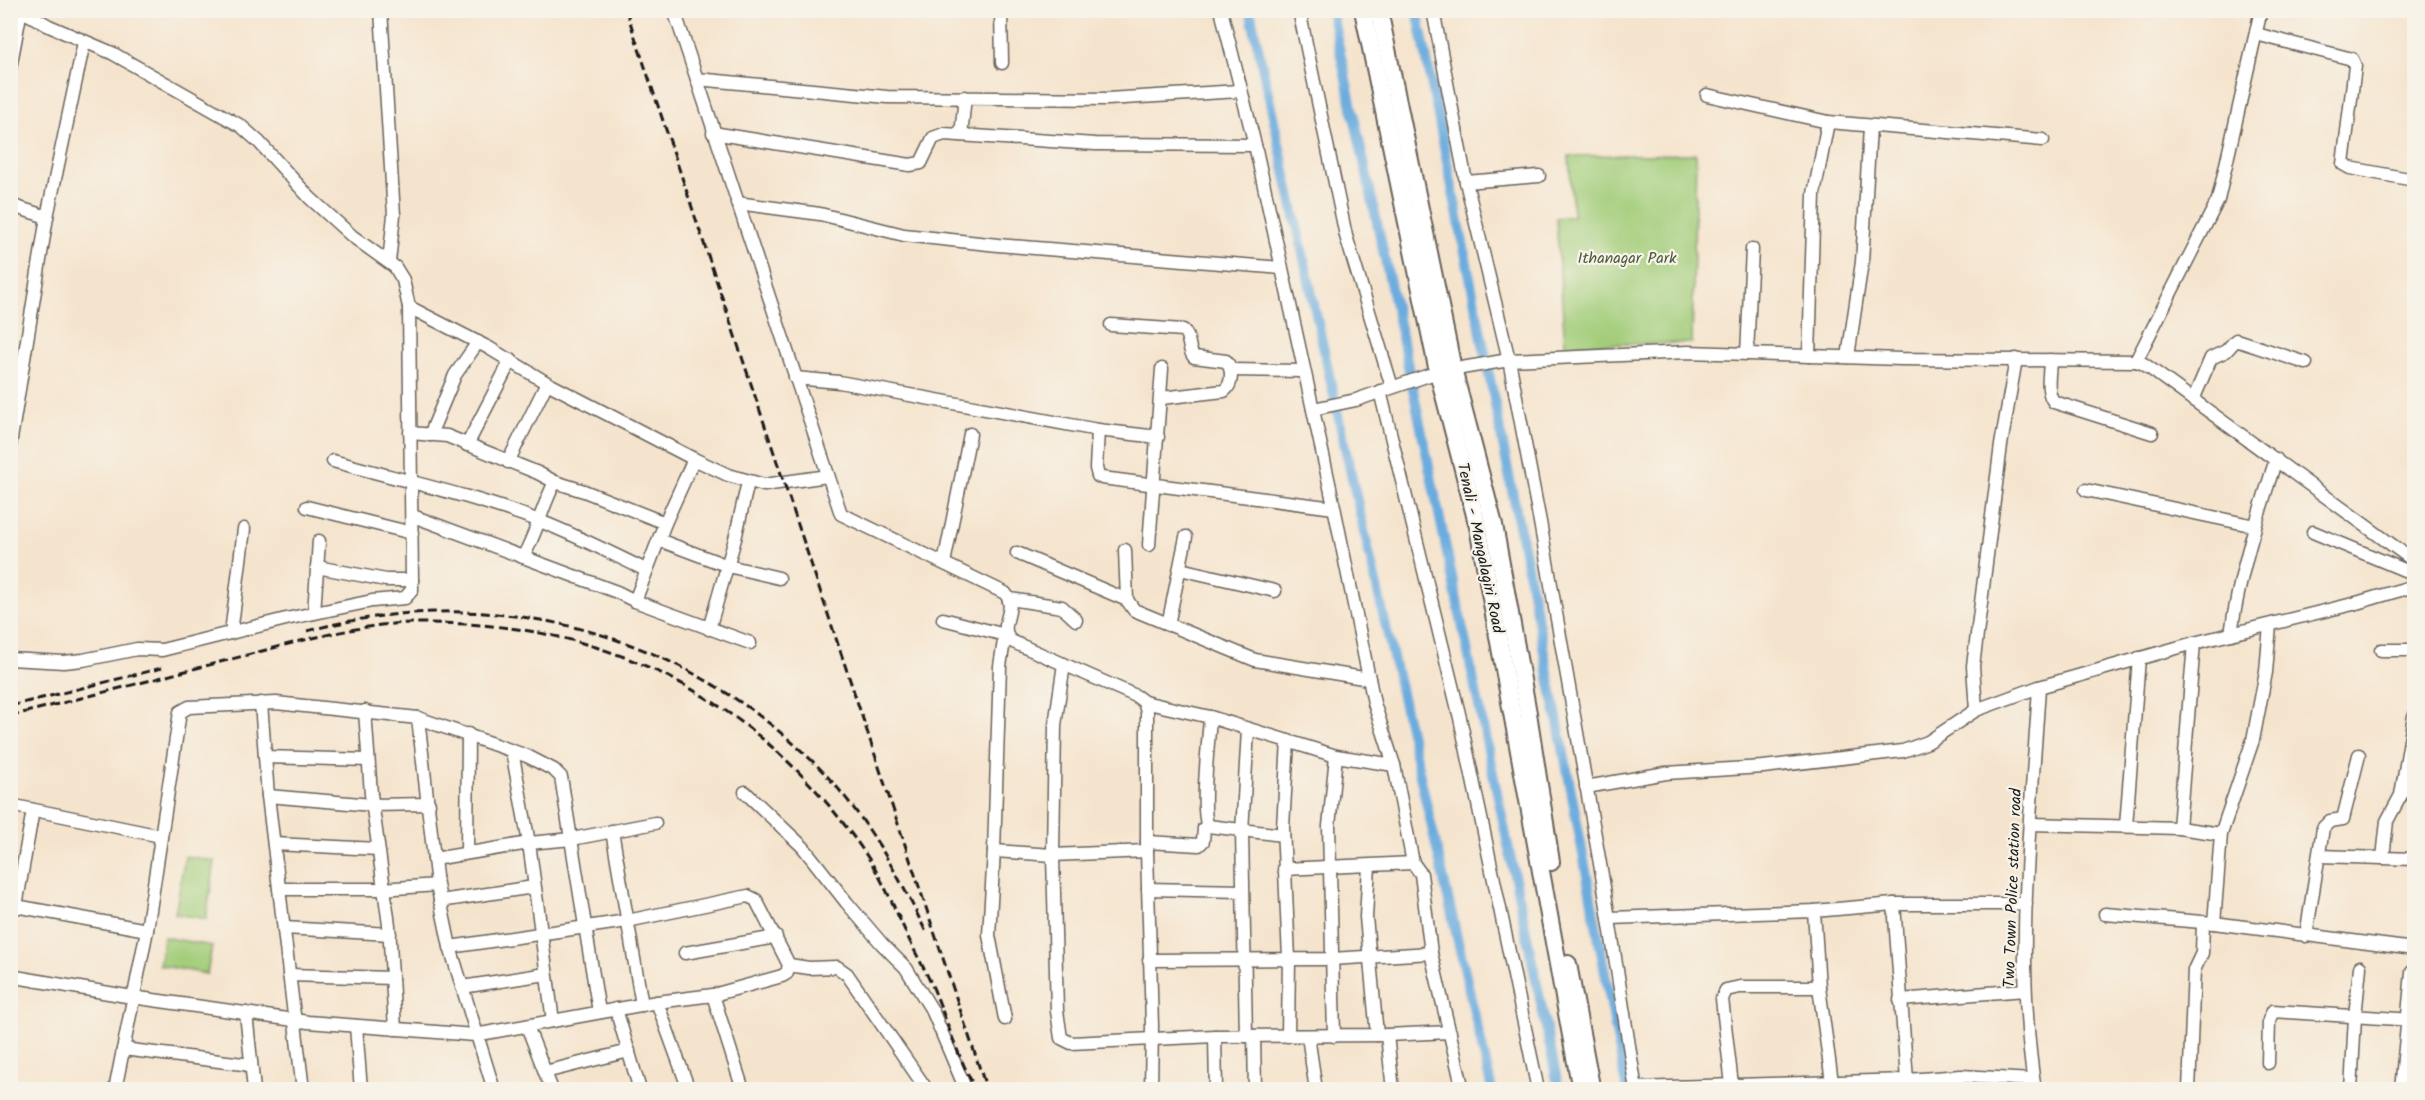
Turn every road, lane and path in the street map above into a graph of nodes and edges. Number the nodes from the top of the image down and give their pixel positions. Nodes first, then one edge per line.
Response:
1 (21, 10) edge
2 (381, 10) edge
3 (674, 10) edge
4 (1001, 10) edge
5 (1221, 10) edge
6 (1299, 10) edge
7 (1363, 10) edge
8 (1379, 10) edge
9 (1433, 10) edge
10 (2261, 10) edge
11 (2256, 34) junction
12 (84, 42) junction
13 (1002, 63) dead end
14 (10, 68) edge
15 (697, 79) junction
16 (1240, 91) junction
17 (1707, 95) dead end
18 (965, 97) junction
19 (1828, 122) junction
20 (1870, 127) junction
21 (713, 134) junction
22 (961, 135) junction
23 (2043, 140) dead end
24 (1255, 146) junction
25 (1539, 176) dead end
26 (2415, 180) edge
27 (1466, 182) junction
28 (737, 203) junction
29 (10, 205) edge
30 (47, 217) junction
31 (1752, 249) dead end
32 (389, 262) junction
33 (1281, 268) junction
34 (409, 307) junction
35 (1110, 325) dead end
36 (478, 342) junction
37 (1747, 354) junction
38 (1809, 356) junction
39 (1848, 357) junction
40 (2016, 359) junction
41 (511, 360) junction
42 (1504, 360) junction
43 (2050, 360) junction
44 (2136, 361) junction
45 (2306, 363) dead end
46 (1162, 369) dead end
47 (1231, 370) junction
48 (1304, 371) junction
49 (1446, 371) junction
50 (795, 378) junction
51 (547, 383) junction
52 (1392, 387) junction
53 (1161, 398) junction
54 (2193, 400) junction
55 (1313, 409) junction
56 (1098, 430) junction
57 (410, 433) junction
58 (2152, 433) dead end
59 (970, 434) dead end
60 (429, 435) junction
61 (1158, 437) junction
62 (10, 445) edge
63 (466, 445) junction
64 (694, 459) junction
65 (2276, 459) junction
66 (333, 461) dead end
67 (508, 462) junction
68 (828, 476) junction
69 (555, 482) junction
70 (748, 482) junction
71 (411, 483) junction
72 (1154, 485) junction
73 (2086, 490) dead end
74 (307, 507) dead end
75 (1334, 508) junction
76 (412, 516) junction
77 (538, 520) junction
78 (665, 523) junction
79 (2255, 526) junction
80 (244, 529) dead end
81 (2313, 532) dead end
82 (412, 533) junction
83 (1186, 537) dead end
84 (659, 540) junction
85 (319, 541) dead end
86 (1149, 545) dead end
87 (1125, 550) dead end
88 (1017, 553) dead end
89 (523, 557) junction
90 (2415, 561) edge
91 (944, 563) junction
92 (728, 566) junction
93 (317, 567) junction
94 (1180, 569) junction
95 (646, 570) junction
96 (2415, 574) edge
97 (779, 578) dead end
98 (412, 580) junction
99 (2415, 586) edge
100 (1275, 591) dead end
101 (1010, 599) junction
102 (1127, 600) junction
103 (635, 601) junction
104 (314, 613) junction
105 (943, 619) dead end
106 (1076, 620) dead end
107 (1168, 625) junction
108 (2270, 625) junction
109 (709, 629) junction
110 (231, 633) junction
111 (2231, 634) junction
112 (1005, 635) junction
113 (750, 643) dead end
114 (2194, 643) junction
115 (2415, 650) edge
116 (2381, 651) dead end
117 (10, 658) edge
118 (2139, 658) junction
119 (1064, 664) junction
120 (1369, 679) junction
121 (2040, 687) junction
122 (1144, 702) junction
123 (261, 703) junction
124 (1977, 710) junction
125 (365, 711) junction
126 (2415, 716) edge
127 (1210, 717) junction
128 (418, 718) junction
129 (1248, 730) junction
130 (468, 734) junction
131 (1288, 741) junction
132 (512, 752) junction
133 (2359, 755) dead end
134 (1336, 756) junction
135 (265, 757) junction
136 (368, 760) junction
137 (1394, 765) junction
138 (1586, 787) junction
139 (745, 792) dead end
140 (268, 796) junction
141 (429, 804) junction
142 (10, 805) edge
143 (372, 805) junction
144 (33, 810) junction
145 (655, 823) dead end
146 (2031, 824) junction
147 (1208, 826) junction
148 (2126, 826) junction
149 (2179, 828) junction
150 (612, 831) junction
151 (1242, 832) junction
152 (2221, 834) junction
153 (1284, 835) junction
154 (161, 836) junction
155 (572, 839) junction
156 (529, 843) junction
157 (274, 844) junction
158 (1147, 846) junction
159 (378, 849) junction
160 (994, 850) junction
161 (466, 854) junction
162 (1053, 855) junction
163 (2319, 856) junction
164 (2383, 858) junction
165 (434, 859) junction
166 (2415, 859) edge
167 (1413, 863) junction
168 (1369, 866) junction
169 (1329, 868) junction
170 (1284, 869) junction
171 (437, 885) junction
172 (534, 887) junction
173 (279, 889) junction
174 (382, 889) junction
175 (1148, 889) junction
176 (1242, 891) junction
177 (440, 901) junction
178 (1894, 904) junction
179 (2026, 904) junction
180 (13, 905) edge
181 (1814, 911) junction
182 (2105, 914) dead end
183 (1609, 918) junction
184 (627, 921) junction
185 (2208, 922) junction
186 (586, 927) junction
187 (284, 928) junction
188 (147, 930) junction
189 (390, 934) junction
190 (541, 934) junction
191 (2306, 936) junction
192 (776, 937) junction
193 (450, 947) junction
194 (2415, 949) edge
195 (685, 953) dead end
196 (1431, 953) junction
197 (1290, 958) junction
198 (1369, 958) junction
199 (1332, 959) junction
200 (1149, 960) junction
201 (1244, 961) junction
202 (789, 965) junction
203 (2360, 967) dead end
204 (2412, 972) dead end
205 (546, 974) junction
206 (289, 975) junction
207 (10, 976) edge
208 (392, 978) junction
209 (462, 987) junction
210 (1819, 987) junction
211 (2025, 990) junction
212 (713, 995) junction
213 (132, 997) junction
214 (1900, 1000) junction
215 (657, 1002) junction
216 (642, 1005) junction
217 (616, 1009) junction
218 (599, 1012) junction
219 (246, 1013) junction
220 (2355, 1017) junction
221 (1005, 1019) dead end
222 (294, 1020) junction
223 (2411, 1020) edge
224 (553, 1021) junction
225 (356, 1026) junction
226 (527, 1026) junction
227 (395, 1029) junction
228 (1450, 1032) junction
229 (475, 1035) junction
230 (1382, 1035) junction
231 (1215, 1036) junction
232 (1250, 1036) junction
233 (1288, 1036) junction
234 (1308, 1036) junction
235 (1334, 1036) junction
236 (1152, 1039) junction
237 (123, 1049) junction
238 (629, 1051) junction
239 (2268, 1063) dead end
240 (251, 1065) junction
241 (545, 1072) junction
242 (1907, 1080) junction
243 (1832, 1082) junction
244 (2034, 1084) edge
245 (1732, 1085) junction
246 (115, 1088) edge
247 (136, 1089) edge
248 (254, 1089) edge
249 (303, 1089) edge
250 (361, 1089) edge
251 (494, 1089) edge
252 (552, 1089) edge
253 (640, 1089) edge
254 (689, 1089) edge
255 (743, 1089) edge
256 (927, 1089) edge
257 (966, 1089) edge
258 (1151, 1089) edge
259 (1216, 1089) edge
260 (1255, 1089) edge
261 (1316, 1089) edge
262 (1393, 1089) edge
263 (1463, 1089) edge
264 (1538, 1089) edge
265 (1581, 1089) edge
266 (1592, 1089) edge
267 (1636, 1089) edge
268 (2188, 1089) edge
269 (2351, 1089) edge
270 (2401, 1089) edge

1 - 12 street
1 - 14 street
2 - 32 street
3 - 15 street
4 - 13 street
5 - 16 street
6 - 52 street
7 - 49 main road, Tenali - Mangalagiri Road
8 - 49 main road, Tenali - Mangalagiri Road
9 - 27 street
10 - 11 street
11 - 26 street
11 - 44 street
12 - 30 street
12 - 32 street
15 - 18 street
15 - 21 street
16 - 18 street
16 - 24 street
17 - 19 street
18 - 22 street
19 - 20 street
19 - 38 street
20 - 23 street
20 - 39 street
21 - 22 street
21 - 28 street
22 - 24 street
24 - 33 street
25 - 27 street
27 - 42 street
28 - 33 street
28 - 50 street
29 - 30 street
30 - 62 street
31 - 37 street
32 - 34 street
33 - 48 street
34 - 36 street
34 - 57 street
35 - 47 street
36 - 41 street
36 - 60 street
37 - 38 street
37 - 42 street
38 - 39 street
39 - 40 street
40 - 43 street
40 - 124 street
41 - 51 street
41 - 63 street
42 - 49 street
42 - 138 street
43 - 44 street
43 - 58 street
44 - 54 street
45 - 54 street
46 - 53 street
47 - 48 street
47 - 53 street
48 - 55 street
49 - 52 street
49 - 265 main road, Tenali - Mangalagiri Road
49 - 266 main road, Tenali - Mangalagiri Road
50 - 56 street
50 - 68 street
51 - 64 street
51 - 67 street
52 - 55 street
52 - 264 street
53 - 61 street
54 - 65 street
55 - 75 street
56 - 61 street
56 - 72 street
57 - 60 street
57 - 71 street
59 - 91 street
60 - 63 street
61 - 72 street
63 - 67 street
64 - 70 street
64 - 78 street
65 - 79 street
65 - 90 street
66 - 71 street
67 - 69 street
68 - 70 street
68 - 91 street
69 - 77 street
69 - 78 street
70 - 92 street
71 - 76 street
71 - 77 street
72 - 75 street
72 - 86 street
73 - 79 street
74 - 82 street
75 - 120 street
76 - 82 street
76 - 89 street
77 - 89 street
77 - 95 street
78 - 84 street
79 - 111 street
80 - 110 street
81 - 96 street
82 - 98 street
83 - 94 street
84 - 92 street
84 - 95 street
85 - 93 street
87 - 102 street
88 - 102 street
89 - 103 street
91 - 101 street
92 - 97 street
92 - 109 street
93 - 98 street
93 - 104 street
94 - 100 street
94 - 107 street
95 - 103 street
98 - 104 street
99 - 108 street
101 - 106 street
101 - 112 street
102 - 107 street
103 - 109 street
104 - 110 street
105 - 112 street
107 - 120 street
108 - 111 street
108 - 152 street
109 - 113 street
110 - 117 street
111 - 114 street
112 - 119 street
112 - 160 street
114 - 118 street
114 - 149 street
115 - 116 street
118 - 121 street
118 - 148 street
119 - 122 street
119 - 162 street
120 - 137 street
121 - 124 street
121 - 146 street, Two Town Police station road
122 - 127 street
122 - 158 street
123 - 125 street
123 - 135 street
123 - 154 street
124 - 138 street
125 - 128 street
125 - 136 street
126 - 164 street
127 - 129 street
127 - 147 street
128 - 130 street
128 - 141 street
129 - 131 street
129 - 151 street
130 - 132 street
130 - 161 street
131 - 134 street
131 - 153 street
132 - 155 street
132 - 156 street
133 - 163 street
134 - 137 street
134 - 169 street
135 - 136 street
135 - 140 street
136 - 143 street
137 - 167 street
138 - 183 street
139 - 257 street
140 - 143 street
140 - 157 street
141 - 143 street
141 - 165 street
142 - 144 street
143 - 159 street
144 - 154 street
144 - 180 street
145 - 150 street
146 - 148 street
146 - 179 street, Two Town Police station road
147 - 151 street
147 - 158 street
148 - 149 street
149 - 152 street
150 - 155 street
150 - 184 street
151 - 153 street
151 - 176 street
152 - 185 street
153 - 170 street
154 - 188 street
155 - 156 street
155 - 186 street
156 - 161 street
156 - 172 street
157 - 159 street
157 - 173 street
158 - 162 street
158 - 175 street
159 - 174 street
160 - 162 street
160 - 221 street
161 - 165 street
162 - 236 street
163 - 164 street
163 - 191 street
164 - 166 street
165 - 171 street
167 - 168 street
167 - 196 street
168 - 169 street
168 - 198 street
169 - 170 street
169 - 199 street
170 - 197 street
171 - 174 street
171 - 177 street
172 - 177 street
172 - 190 street
173 - 174 street
173 - 187 street
174 - 189 street
175 - 176 street
175 - 200 street
176 - 201 street
177 - 193 street
178 - 179 street
178 - 181 street
178 - 214 street
179 - 211 street, Two Town Police station road
180 - 188 street
181 - 183 street
181 - 210 street
182 - 185 street
183 - 267 street
184 - 186 street
184 - 192 street
184 - 216 street
185 - 191 street
185 - 268 street
186 - 190 street
186 - 218 street
187 - 189 street
187 - 206 street
188 - 213 street
189 - 208 street
190 - 193 street
190 - 205 street
191 - 194 street
192 - 195 street
192 - 202 street
193 - 209 street
196 - 198 street
196 - 228 street
197 - 199 street
197 - 201 street
197 - 233 street
198 - 199 street
198 - 230 street
199 - 235 street
200 - 201 street
200 - 236 street
201 - 232 street
202 - 212 street
202 - 256 street
203 - 220 street
204 - 223 street
205 - 209 street
205 - 224 street
206 - 208 street
206 - 222 street
207 - 213 street
208 - 227 street
209 - 229 street
210 - 243 street
210 - 245 street
211 - 214 street
211 - 244 street, Two Town Police station road
212 - 215 street
212 - 255 street
213 - 219 street
213 - 237 street
214 - 242 street
215 - 216 street
215 - 254 street
216 - 217 street
217 - 218 street
217 - 238 street
218 - 224 street
219 - 222 street
219 - 240 street
220 - 223 street
220 - 239 street
220 - 269 street
222 - 225 street
222 - 249 street
223 - 270 street
224 - 226 street
225 - 227 street
225 - 250 street
226 - 229 street
226 - 241 street
227 - 229 street
228 - 230 street
228 - 263 street
229 - 251 street
230 - 235 street
230 - 262 street
231 - 232 street
231 - 236 street
231 - 259 street
232 - 233 street
232 - 260 street
233 - 234 street
234 - 235 street
234 - 261 street
236 - 258 street
237 - 240 street
237 - 246 street
238 - 241 street
238 - 253 street
240 - 248 street
241 - 252 street
242 - 243 street
242 - 244 street
243 - 245 street
245 - 267 street
246 - 247 street

